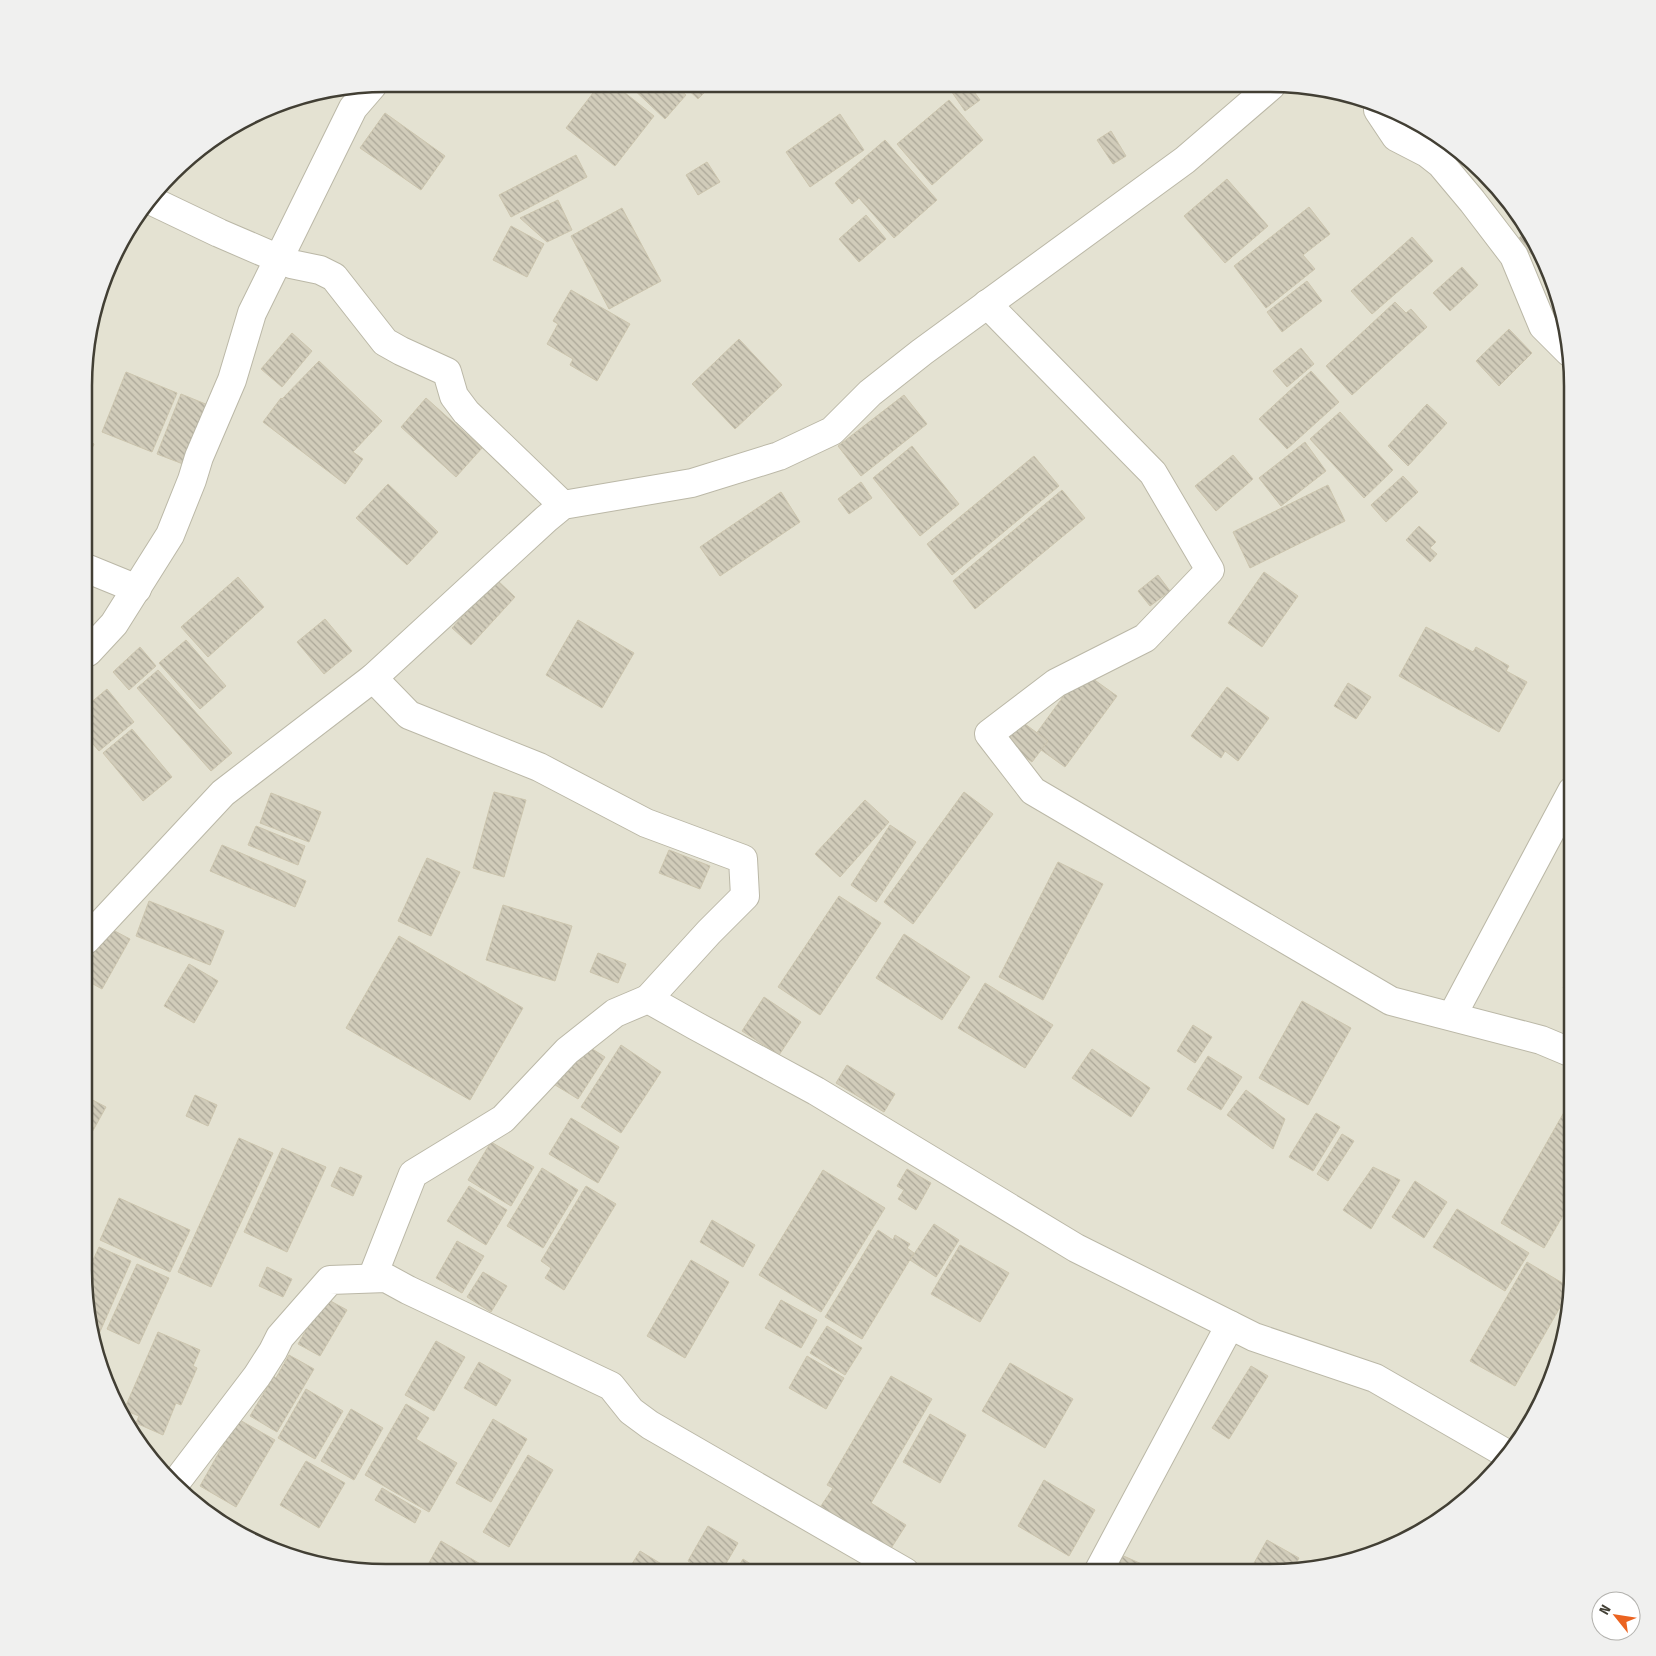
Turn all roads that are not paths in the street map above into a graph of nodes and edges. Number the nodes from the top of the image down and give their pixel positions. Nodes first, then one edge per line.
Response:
1 (1264, 92) edge
2 (366, 93) edge
3 (1381, 115) edge
4 (157, 203) edge
5 (279, 259) junction
6 (987, 304) junction
7 (1560, 344) edge
8 (564, 505) junction
9 (92, 571) edge
10 (137, 589) junction
11 (92, 648) edge
12 (373, 678) junction
13 (1564, 806) edge
14 (92, 934) edge
15 (648, 999) junction
16 (1452, 1016) junction
17 (1564, 1050) edge
18 (372, 1278) junction
19 (1230, 1325) junction
20 (1501, 1450) edge
21 (179, 1477) edge
22 (891, 1564) edge
23 (1102, 1564) edge

1 - 6 street
2 - 5 street
3 - 7 street
4 - 5 street
5 - 8 street
5 - 10 street
6 - 8 street
6 - 16 street
8 - 12 street
9 - 10 street
10 - 11 street
12 - 14 street
12 - 15 street
13 - 16 street
15 - 18 street
15 - 19 street
16 - 17 street
18 - 21 street
18 - 22 street
19 - 20 street
19 - 23 street

